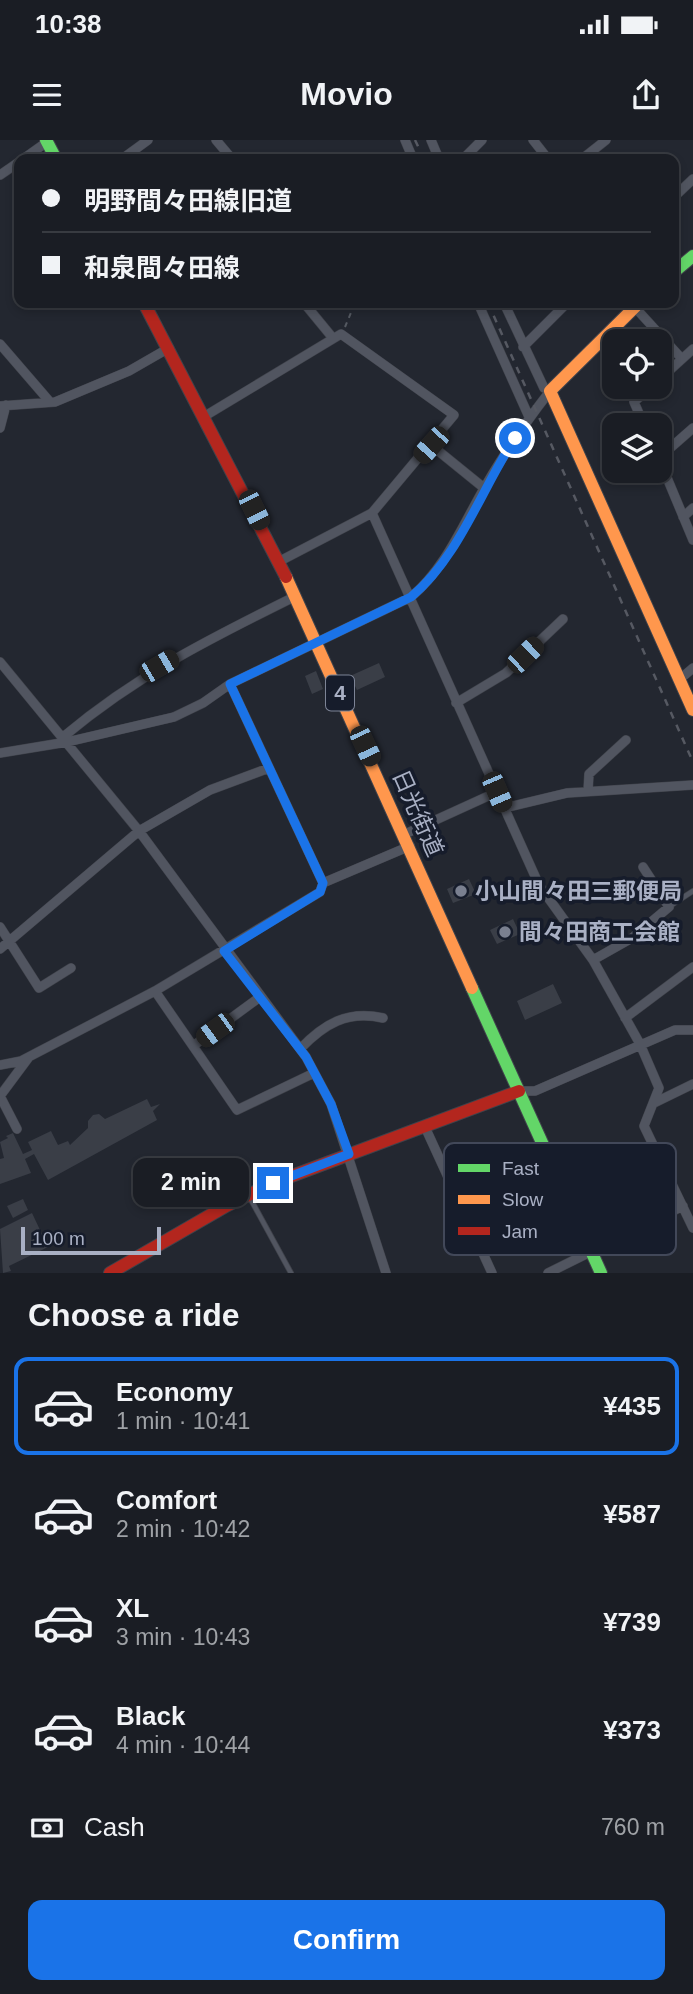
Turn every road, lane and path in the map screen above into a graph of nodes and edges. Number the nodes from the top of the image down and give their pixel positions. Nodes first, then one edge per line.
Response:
1 (148, 140) edge
2 (216, 140) edge
3 (482, 140) edge
4 (533, 140) edge
5 (606, 140) edge
6 (47, 141) edge
7 (29, 154) edge
8 (129, 154) edge
9 (228, 154) edge
10 (468, 154) edge
11 (544, 154) edge
12 (588, 154) edge
13 (693, 179) edge
14 (679, 192) edge
15 (693, 256) edge
16 (679, 268) edge
17 (147, 308) edge
18 (309, 308) edge
19 (352, 308) edge
20 (480, 308) edge
21 (506, 308) edge
22 (562, 308) edge
23 (631, 308) edge
24 (638, 308) edge
25 (336, 336) junction
26 (0, 344) edge
27 (523, 347) junction
28 (169, 348) junction
29 (693, 349) edge
30 (682, 359) junction
31 (672, 368) edge
32 (550, 391) junction
33 (50, 402) junction
34 (3, 406) edge
35 (205, 416) junction
36 (529, 417) junction
37 (0, 428) edge
38 (693, 428) edge
39 (431, 445) junction
40 (672, 448) edge
41 (670, 483) edge
42 (484, 488) junction
43 (693, 508) edge
44 (372, 513) junction
45 (683, 517) junction
46 (693, 540) edge
47 (280, 561) junction
48 (296, 596) junction
49 (411, 597) junction
50 (563, 619) dead end
51 (318, 643) junction
52 (0, 662) edge
53 (693, 668) edge
54 (680, 679) junction
55 (230, 684) junction
56 (456, 703) junction
57 (693, 710) edge
58 (65, 740) junction
59 (626, 740) dead end
60 (0, 753) edge
61 (269, 768) junction
62 (693, 785) edge
63 (587, 791) junction
64 (497, 792) junction
65 (504, 808) junction
66 (138, 831) junction
67 (408, 840) junction
68 (643, 866) dead end
69 (323, 883) junction
70 (693, 891) edge
71 (669, 907) junction
72 (0, 928) edge
73 (10, 941) junction
74 (0, 949) edge
75 (224, 951) junction
76 (593, 960) junction
77 (693, 967) edge
78 (71, 968) dead end
79 (155, 991) junction
80 (260, 997) junction
81 (383, 1018) dead end
82 (625, 1018) junction
83 (693, 1030) edge
84 (640, 1044) junction
85 (193, 1046) junction
86 (300, 1049) junction
87 (30, 1056) junction
88 (0, 1065) edge
89 (314, 1073) junction
90 (693, 1084) edge
91 (519, 1091) junction
92 (654, 1103) junction
93 (425, 1127) junction
94 (17, 1129) dead end
95 (542, 1143) edge
96 (652, 1143) edge
97 (349, 1154) junction
98 (444, 1168) edge
99 (676, 1192) edge
100 (248, 1194) junction
101 (683, 1206) junction
102 (676, 1210) edge
103 (693, 1228) edge
104 (484, 1255) edge
105 (588, 1255) edge
106 (593, 1255) edge
107 (113, 1272) edge
108 (290, 1273) edge
109 (386, 1273) edge
110 (492, 1273) edge
111 (548, 1273) edge
112 (601, 1273) edge

1 - 8 street
2 - 9 street
3 - 10 street
4 - 11 street
5 - 12 street
6 - 7 street
13 - 14 street
15 - 16 main road
17 - 28 main road, 日光街道 / 4
18 - 25 street
19 - 25 path
20 - 36 street
21 - 27 street
22 - 27 street
23 - 32 main road
24 - 30 street
25 - 35 street
25 - 39 street
26 - 33 street
27 - 32 street
28 - 33 street
28 - 35 main road, 日光街道 / 4
29 - 30 street
30 - 31 street
32 - 36 street
32 - 54 main road
33 - 34 street
34 - 37 street
35 - 47 main road, 日光街道 / 4
36 - 42 street
38 - 40 street
39 - 42 street
39 - 44 street
41 - 45 street
42 - 49 street
43 - 45 street
44 - 47 street
44 - 49 street
45 - 46 street
47 - 48 main road, 日光街道 / 4
48 - 51 main road, 日光街道 / 4
48 - 58 street
49 - 51 street
49 - 56 street
50 - 56 street
51 - 55 street
51 - 67 main road, 日光街道 / 4
52 - 58 street
53 - 54 street
54 - 57 main road
55 - 58 street
55 - 61 street
56 - 64 street
58 - 60 street
58 - 66 street
59 - 63 street
61 - 66 street
61 - 69 street
62 - 63 street
63 - 65 street
64 - 65 street
64 - 67 street
65 - 76 street
66 - 73 street
66 - 75 street
67 - 69 street
67 - 91 main road, 日光街道 / 4
68 - 71 street
69 - 75 street
70 - 71 lane
71 - 76 street
72 - 73 street
73 - 74 street
73 - 78 street
75 - 79 street
75 - 80 street
76 - 82 street
77 - 82 street
79 - 85 street
79 - 87 street
80 - 85 street
80 - 86 street
81 - 86 street
82 - 84 street
83 - 84 street
84 - 91 street
84 - 92 street
85 - 89 street
86 - 89 street
87 - 88 street
87 - 94 street
89 - 97 street
90 - 92 street
91 - 93 main road
91 - 95 main road, 日光街道 / 4
92 - 96 street
93 - 97 main road
93 - 98 street
97 - 100 main road
97 - 109 street
99 - 101 street
100 - 107 main road
100 - 108 lane
101 - 102 street
101 - 103 street
104 - 110 street
105 - 111 street
106 - 112 main road, 日光街道 / 4

